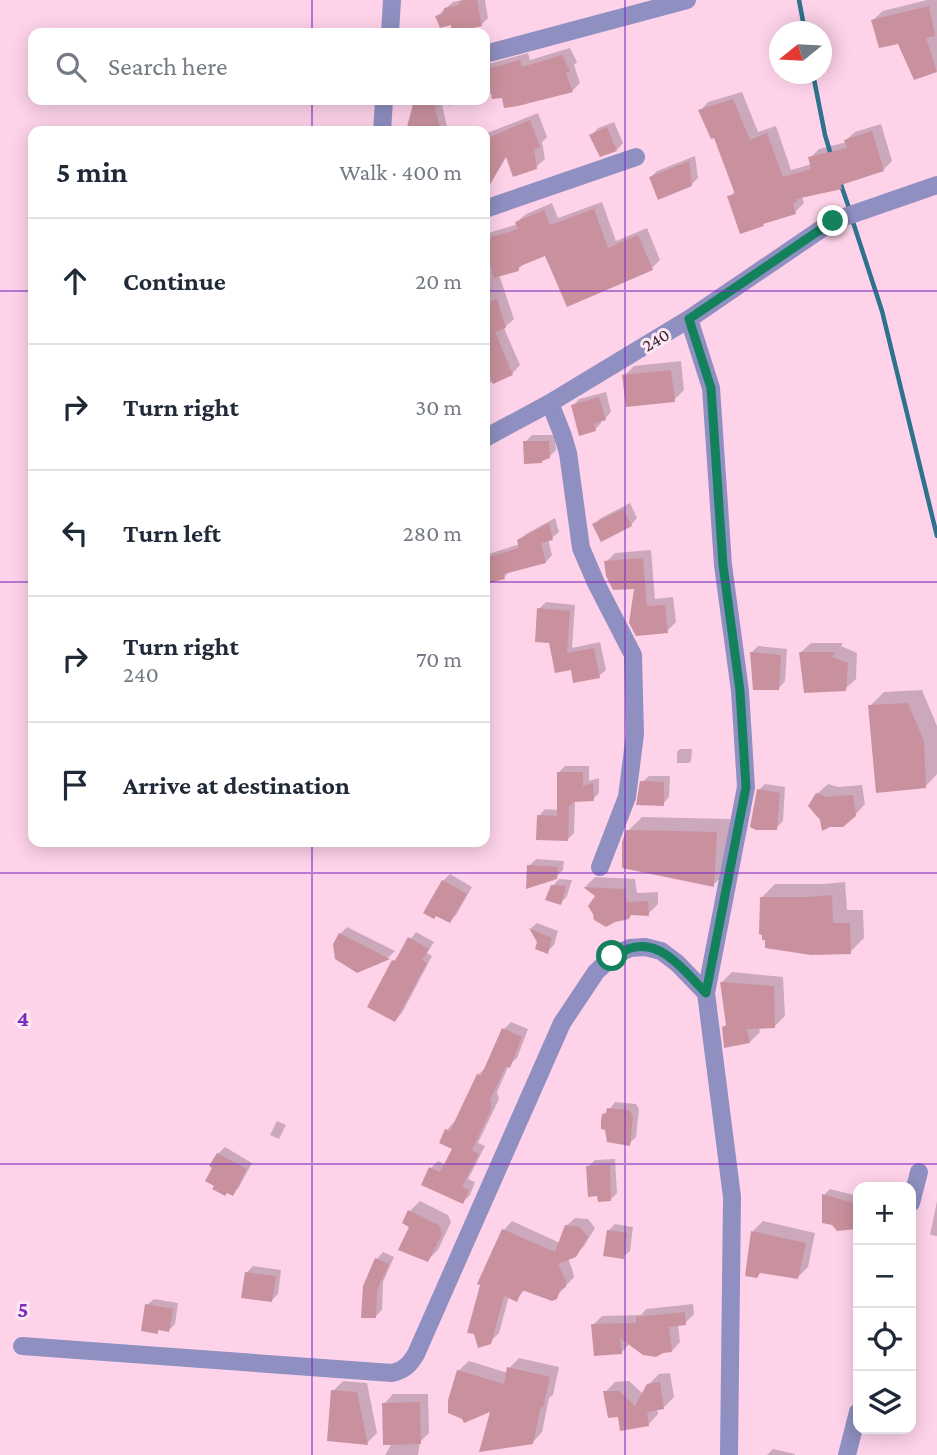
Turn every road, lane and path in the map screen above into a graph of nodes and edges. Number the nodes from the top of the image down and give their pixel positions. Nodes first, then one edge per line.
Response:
1 (393, 0) edge
2 (687, 0) edge
3 (390, 28) edge
4 (490, 53) edge
5 (384, 105) edge
6 (382, 126) edge
7 (636, 157) dead end
8 (937, 185) edge
9 (490, 207) edge
10 (689, 319) junction
11 (550, 403) junction
12 (490, 435) edge
13 (600, 867) dead end
14 (706, 993) junction
15 (919, 1172) dead end
16 (916, 1184) edge
17 (22, 1346) dead end
18 (853, 1434) edge
19 (729, 1455) edge
20 (848, 1455) edge

1 - 3 street
2 - 4 street
5 - 6 street
7 - 9 street
8 - 10 street, 240
10 - 11 street, 240
10 - 14 street
11 - 12 street, 240
11 - 13 street
14 - 17 street
14 - 19 street
15 - 16 street
18 - 20 street

